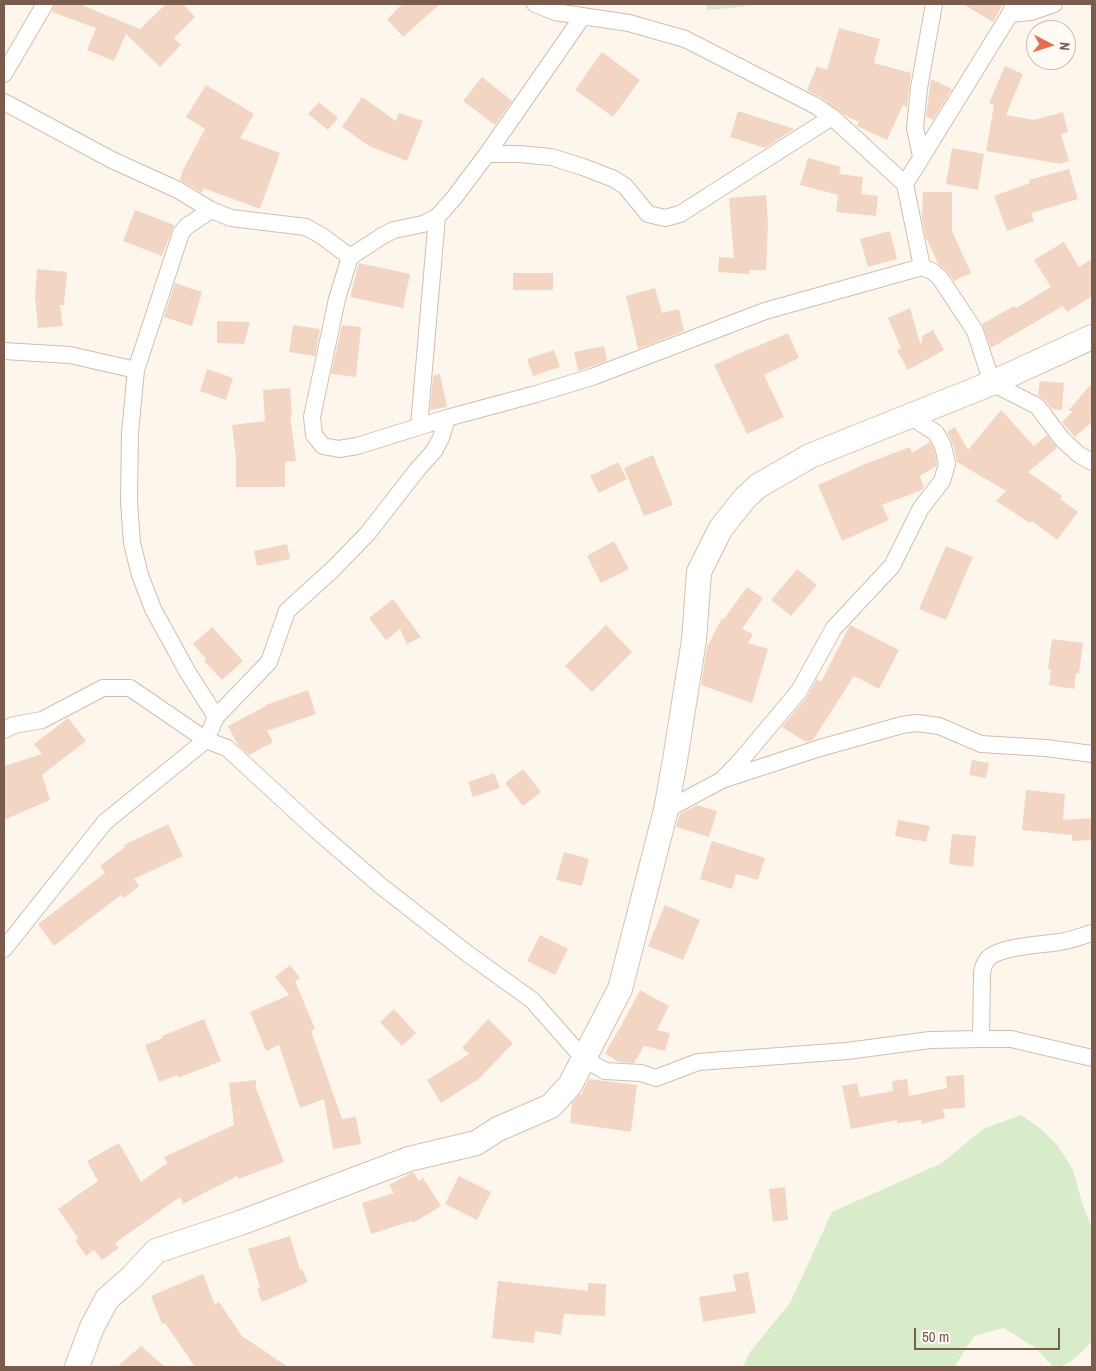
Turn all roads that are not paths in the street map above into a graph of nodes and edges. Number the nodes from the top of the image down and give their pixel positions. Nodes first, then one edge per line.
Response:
1 (45, 4) edge
2 (535, 4) edge
3 (934, 4) edge
4 (1054, 4) edge
5 (1012, 9) edge
6 (583, 16) junction
7 (4, 74) edge
8 (4, 102) edge
9 (832, 117) junction
10 (487, 154) junction
11 (921, 156) junction
12 (905, 184) junction
13 (211, 210) junction
14 (437, 216) junction
15 (350, 257) junction
16 (922, 267) junction
17 (1092, 337) edge
18 (4, 351) edge
19 (136, 370) junction
20 (992, 383) junction
21 (910, 416) junction
22 (447, 418) junction
23 (419, 426) junction
24 (1092, 462) edge
25 (216, 717) junction
26 (4, 730) edge
27 (206, 740) junction
28 (1092, 754) edge
29 (722, 780) junction
30 (666, 810) junction
31 (1092, 933) edge
32 (4, 949) edge
33 (981, 1039) junction
34 (583, 1058) junction
35 (1092, 1058) edge
36 (77, 1367) edge

1 - 7 street
2 - 6 street
3 - 11 street
4 - 5 street
5 - 11 street
6 - 9 street
6 - 10 street
8 - 13 street
9 - 10 street
9 - 12 street
10 - 14 street
11 - 12 street
12 - 16 street
13 - 15 street
13 - 19 street
14 - 15 street
14 - 23 street
15 - 23 street
16 - 20 street
16 - 22 street
17 - 20 main road
18 - 19 street
19 - 25 street
20 - 21 main road
20 - 24 street
21 - 29 street
21 - 30 main road
22 - 23 street
22 - 25 street
25 - 27 street
26 - 27 street
27 - 32 street
27 - 34 street
28 - 29 street
29 - 30 street
30 - 34 main road
31 - 33 street
33 - 34 street
33 - 35 street
34 - 36 main road

